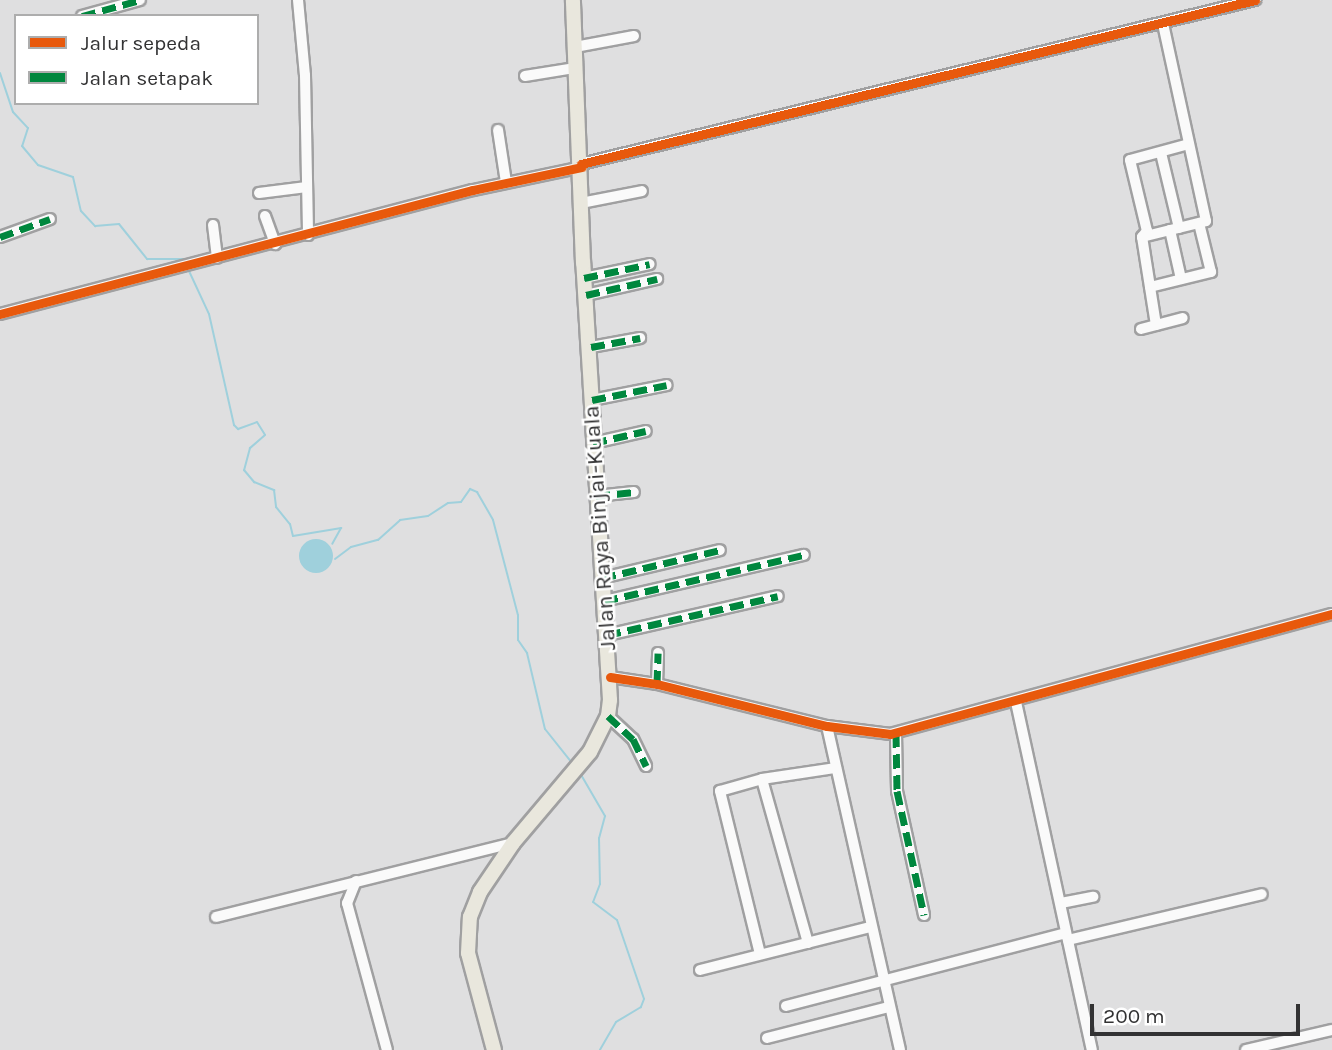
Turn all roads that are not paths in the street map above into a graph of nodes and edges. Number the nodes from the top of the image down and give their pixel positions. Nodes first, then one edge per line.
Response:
1 (140, 0) edge
2 (298, 0) edge
3 (573, 0) edge
4 (1255, 0) edge
5 (89, 14) edge
6 (1163, 24) junction
7 (634, 36) dead end
8 (575, 47) junction
9 (575, 68) junction
10 (526, 76) dead end
11 (498, 130) dead end
12 (1189, 144) junction
13 (1161, 153) junction
14 (581, 165) junction
15 (506, 182) junction
16 (307, 187) junction
17 (642, 191) dead end
18 (259, 193) dead end
19 (582, 203) junction
20 (265, 216) dead end
21 (50, 219) dead end
22 (1199, 223) junction
23 (213, 225) dead end
24 (1175, 229) junction
25 (308, 235) junction
26 (0, 237) edge
27 (1142, 237) junction
28 (275, 244) junction
29 (218, 258) junction
30 (650, 264) dead end
31 (584, 278) junction
32 (657, 279) dead end
33 (1181, 279) junction
34 (1150, 287) junction
35 (586, 295) junction
36 (0, 314) edge
37 (1184, 318) dead end
38 (1156, 325) junction
39 (1141, 329) dead end
40 (640, 338) dead end
41 (591, 347) junction
42 (667, 385) dead end
43 (592, 400) junction
44 (646, 431) dead end
45 (593, 443) junction
46 (634, 492) dead end
47 (596, 496) junction
48 (720, 550) dead end
49 (804, 555) dead end
50 (602, 578) junction
51 (778, 596) dead end
52 (604, 601) junction
53 (1332, 614) edge
54 (607, 635) junction
55 (658, 653) dead end
56 (610, 677) junction
57 (657, 684) junction
58 (1016, 702) junction
59 (608, 716) junction
60 (827, 726) junction
61 (896, 733) junction
62 (646, 766) dead end
63 (836, 768) junction
64 (762, 779) junction
65 (513, 843) junction
66 (356, 881) junction
67 (322, 890) junction
68 (1262, 894) dead end
69 (1093, 897) dead end
70 (347, 903) junction
71 (1062, 904) junction
72 (923, 915) dead end
73 (216, 917) dead end
74 (870, 927) junction
75 (1067, 937) junction
76 (808, 943) junction
77 (760, 954) junction
78 (700, 970) dead end
79 (881, 978) junction
80 (786, 1006) dead end
81 (889, 1007) junction
82 (1332, 1030) edge
83 (767, 1038) dead end
84 (387, 1050) edge
85 (494, 1050) edge
86 (900, 1050) edge
87 (1092, 1050) edge
88 (1246, 1050) edge

1 - 5 street
2 - 16 street
3 - 8 main road, Jalan Raya Binjai-Kuala
4 - 6 street
6 - 12 street
6 - 14 street
7 - 8 street
8 - 9 main road, Jalan Raya Binjai-Kuala
9 - 10 street
9 - 14 main road, Jalan Raya Binjai-Kuala
11 - 15 street
12 - 13 street
12 - 22 street
13 - 24 street
13 - 27 street
14 - 15 street
14 - 19 main road, Jalan Raya Binjai-Kuala
15 - 25 street
16 - 18 street
16 - 25 street
17 - 19 street
19 - 31 main road, Jalan Raya Binjai-Kuala
20 - 28 street
21 - 26 street
22 - 24 street
22 - 33 street
23 - 29 street
24 - 27 street
24 - 33 street
25 - 28 street
27 - 34 street
28 - 29 street
29 - 36 street
30 - 31 street
31 - 35 main road, Jalan Raya Binjai-Kuala
32 - 35 street
33 - 34 street
34 - 38 street
35 - 41 main road, Jalan Raya Binjai-Kuala
37 - 38 street
38 - 39 street
40 - 41 street
41 - 43 main road, Jalan Raya Binjai-Kuala
42 - 43 street
43 - 45 main road, Jalan Raya Binjai-Kuala
44 - 45 street
45 - 47 main road, Jalan Raya Binjai-Kuala
46 - 47 street
47 - 50 main road, Jalan Raya Binjai-Kuala
48 - 50 street
49 - 52 street
50 - 52 main road, Jalan Raya Binjai-Kuala
51 - 54 street
52 - 54 main road, Jalan Raya Binjai-Kuala
53 - 58 street
54 - 56 main road, Jalan Raya Binjai-Kuala
55 - 57 street
56 - 57 street
56 - 59 main road, Jalan Raya Binjai-Kuala
57 - 60 street
58 - 61 street
58 - 71 street
59 - 62 street
59 - 65 main road, Jalan Raya Binjai-Kuala
60 - 61 street
60 - 63 street
61 - 72 street
63 - 64 street
63 - 74 street
64 - 76 street
64 - 77 street
65 - 66 street
65 - 85 main road, Jalan Raya Binjai-Kuala
66 - 67 street
66 - 70 street
67 - 70 street
67 - 73 street
68 - 75 street
69 - 71 street
70 - 84 street
71 - 75 street
74 - 76 street
74 - 79 street
75 - 79 street
75 - 87 street
76 - 77 street
77 - 78 street
79 - 80 street
79 - 81 street
81 - 83 street
81 - 86 street
82 - 88 street

